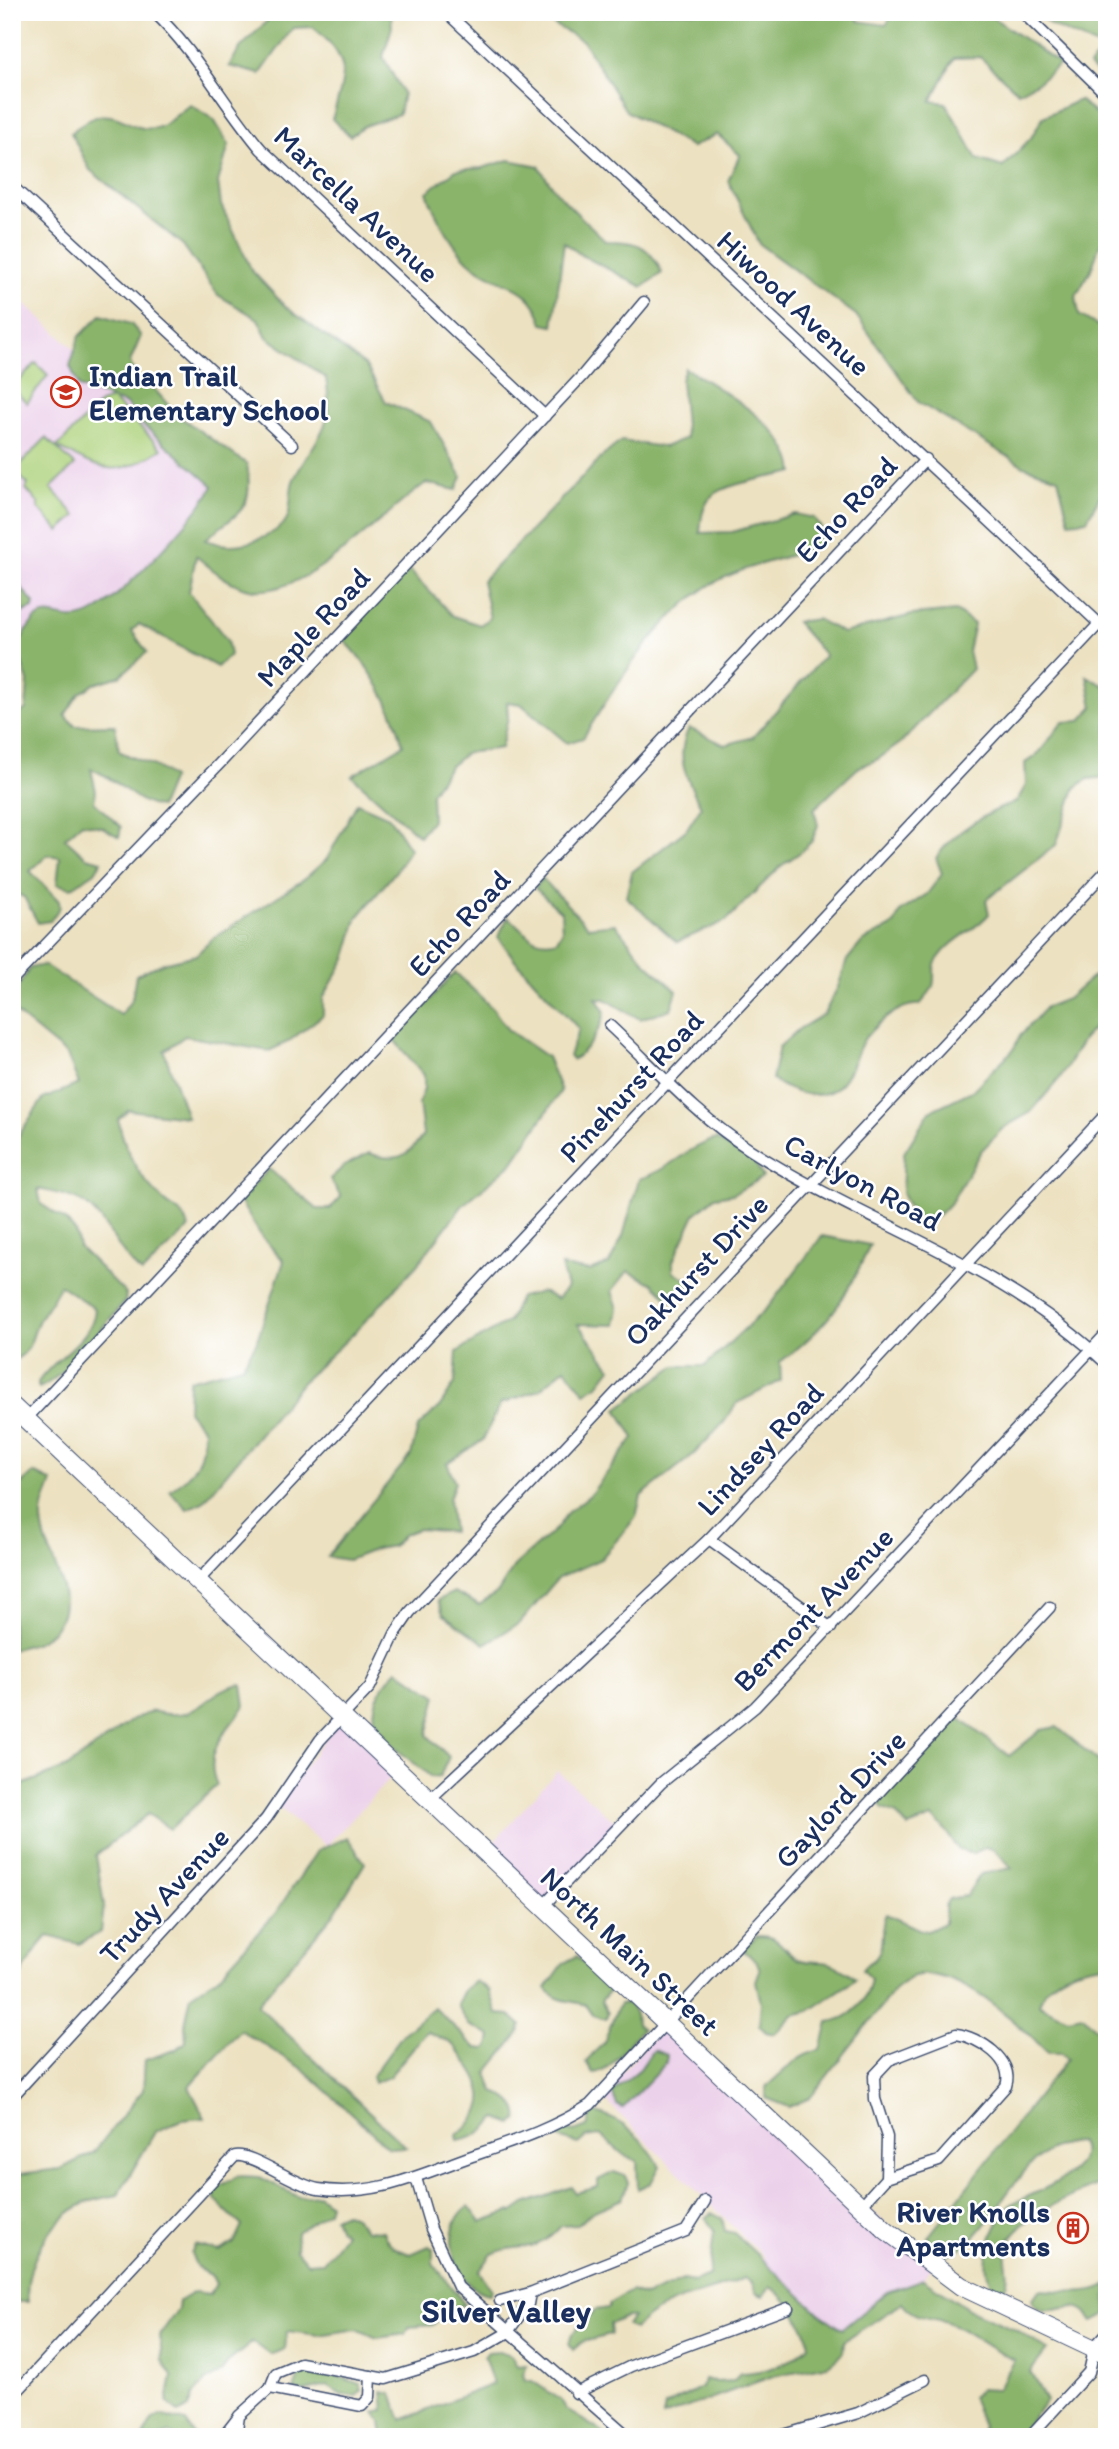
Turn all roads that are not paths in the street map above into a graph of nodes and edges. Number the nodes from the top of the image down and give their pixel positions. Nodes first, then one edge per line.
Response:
1 (154, 12) edge
2 (446, 12) edge
3 (1022, 12) edge
4 (1107, 95) edge
5 (12, 186) edge
6 (643, 302) dead end
7 (545, 416) junction
8 (292, 444) dead end
9 (926, 459) junction
10 (1103, 628) edge
11 (1107, 870) edge
12 (12, 980) edge
13 (610, 1026) dead end
14 (669, 1082) junction
15 (1107, 1113) edge
16 (810, 1184) junction
17 (966, 1263) junction
18 (1107, 1333) edge
19 (1092, 1349) junction
20 (1107, 1364) edge
21 (12, 1406) edge
22 (26, 1419) junction
23 (709, 1539) junction
24 (198, 1581) junction
25 (1050, 1607) dead end
26 (831, 1628) junction
27 (341, 1718) junction
28 (430, 1799) junction
29 (543, 1906) junction
30 (666, 2023) junction
31 (12, 2097) edge
32 (416, 2178) junction
33 (887, 2178) junction
34 (705, 2201) dead end
35 (860, 2207) junction
36 (530, 2292) junction
37 (500, 2301) dead end
38 (788, 2308) dead end
39 (507, 2333) junction
40 (1107, 2336) edge
41 (1100, 2353) edge
42 (371, 2376) junction
43 (925, 2380) dead end
44 (270, 2388) junction
45 (576, 2393) junction
46 (12, 2397) edge
47 (239, 2416) junction
48 (223, 2437) edge
49 (236, 2437) edge
50 (629, 2437) edge
51 (776, 2437) edge
52 (1029, 2437) edge

1 - 7 street, Marcella Avenue
2 - 9 street, Hiwood Avenue
3 - 4 street
5 - 8 street
6 - 7 street, Maple Road
7 - 12 street, Maple Road
9 - 10 street, Hiwood Avenue
9 - 22 street, Echo Road
10 - 14 street, Pinehurst Road
11 - 16 street, Oakhurst Drive
13 - 14 street, Carlyon Road
14 - 16 street, Carlyon Road
14 - 24 street, Pinehurst Road
15 - 17 street, Lindsey Road
16 - 17 street, Carlyon Road
16 - 27 street, Oakhurst Drive
17 - 19 street, Carlyon Road
17 - 23 street, Lindsey Road
18 - 19 street, Bermont Avenue
19 - 20 street, Carlyon Road
19 - 26 street, Bermont Avenue
21 - 22 main road, North Main Street
22 - 24 main road, North Main Street
23 - 26 street
23 - 28 street, Lindsey Road
24 - 27 main road, North Main Street
25 - 30 street, Gaylord Drive
26 - 29 street, Bermont Avenue
27 - 28 main road, North Main Street
27 - 31 street, Trudy Avenue
28 - 29 main road, North Main Street
29 - 30 main road, North Main Street
30 - 32 street, Gaylord Drive
30 - 35 main road, North Main Street
32 - 39 street
32 - 46 street, Gaylord Drive
33 - 33 street
33 - 35 street
34 - 36 street
35 - 41 main road, North Main Street
36 - 37 street
36 - 39 street
38 - 45 street
39 - 42 street
39 - 45 street
40 - 41 street
41 - 52 street
42 - 44 street
42 - 44 street
43 - 51 street
44 - 47 street
45 - 50 street
47 - 48 street
47 - 49 street

